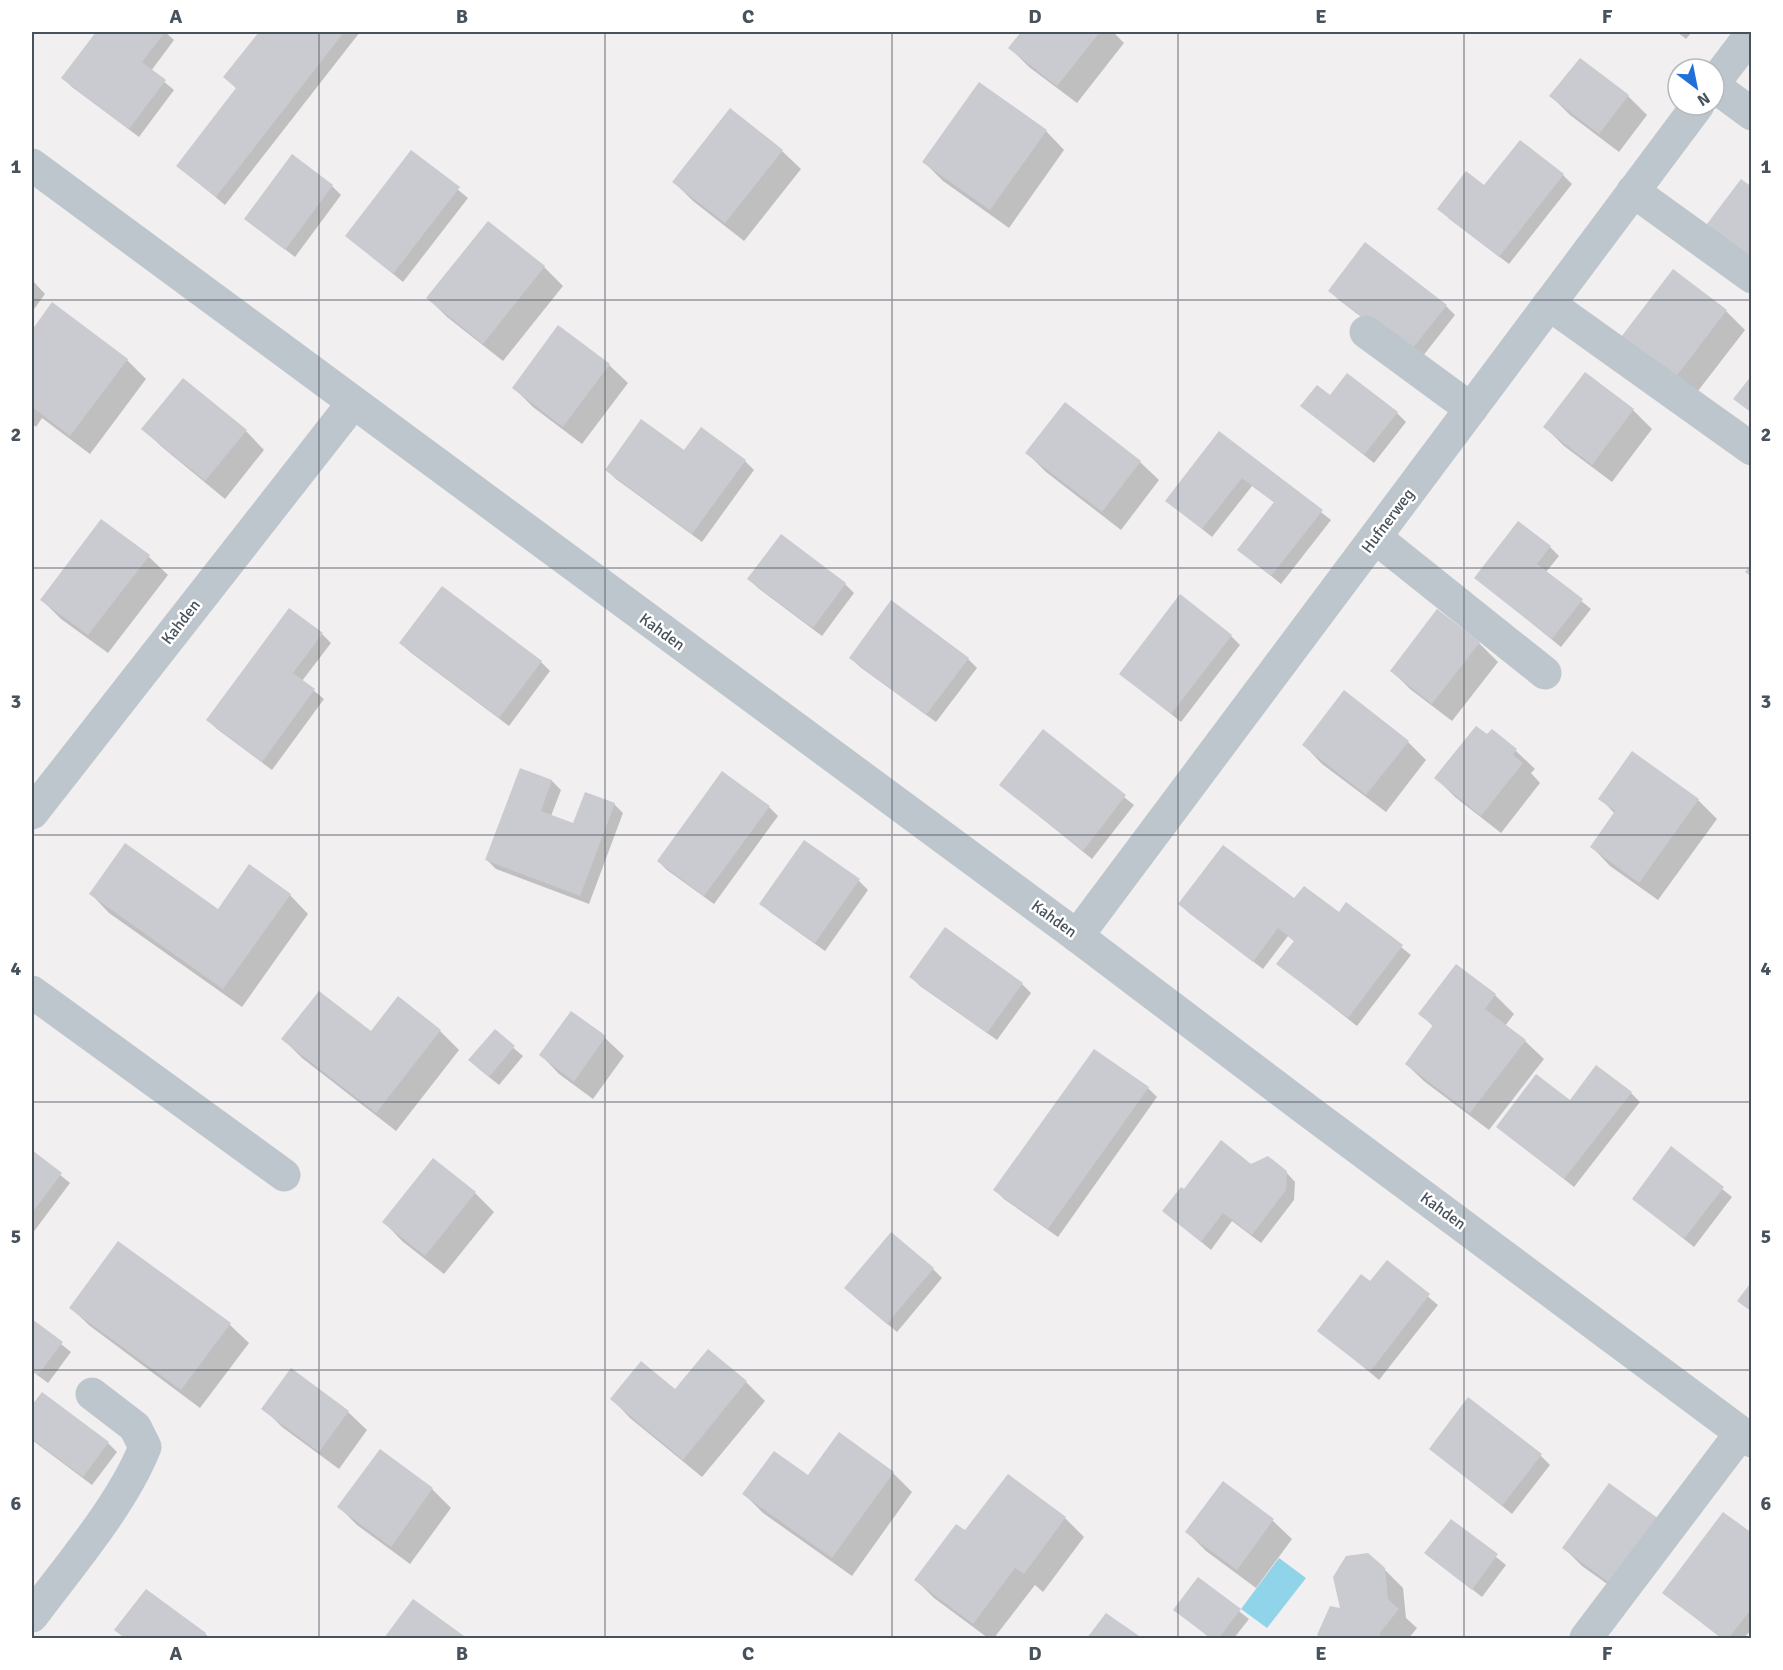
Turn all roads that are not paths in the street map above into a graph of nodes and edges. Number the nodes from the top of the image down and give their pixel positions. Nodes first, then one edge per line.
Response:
1 (1752, 33) edge
2 (1726, 69) edge
3 (1726, 94) edge
4 (1752, 114) edge
5 (1689, 117) edge
6 (32, 165) edge
7 (1633, 191) junction
8 (1752, 277) edge
9 (1549, 304) junction
10 (1366, 332) dead end
11 (353, 403) junction
12 (1471, 409) junction
13 (1752, 449) edge
14 (1376, 538) junction
15 (1545, 673) dead end
16 (32, 813) edge
17 (1077, 936) junction
18 (32, 992) edge
19 (284, 1175) dead end
20 (93, 1394) dead end
21 (1746, 1437) edge
22 (32, 1616) edge
23 (1586, 1638) edge

1 - 2 street
3 - 4 street
5 - 7 street, Hufnerweg
6 - 11 street, Kahden
7 - 8 street
7 - 9 street, Hufnerweg
9 - 12 street, Hufnerweg
9 - 13 street
10 - 12 street
11 - 16 street, Kahden
11 - 17 street, Kahden
12 - 14 street, Hufnerweg
14 - 15 street
14 - 17 street, Hufnerweg
17 - 21 street, Kahden
18 - 19 street
20 - 22 street
21 - 23 street

